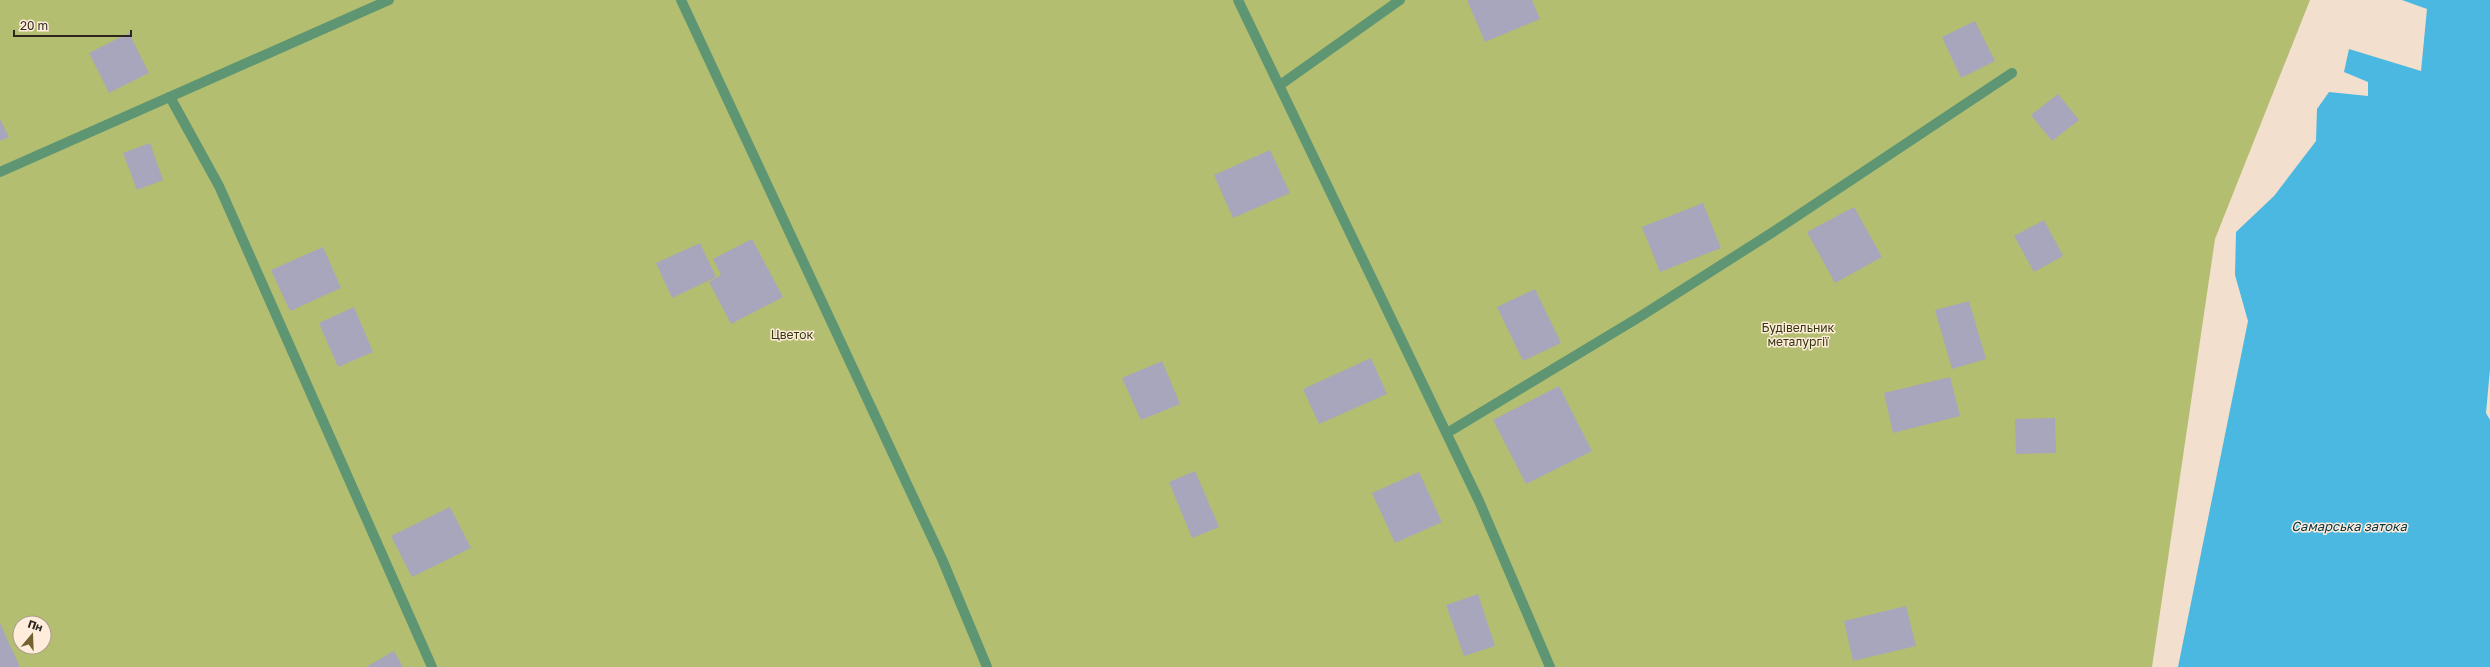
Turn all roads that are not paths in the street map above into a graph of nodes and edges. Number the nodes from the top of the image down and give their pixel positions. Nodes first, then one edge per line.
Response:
1 (389, 0) edge
2 (681, 0) edge
3 (1238, 0) edge
4 (1400, 0) edge
5 (2012, 73) dead end
6 (1280, 85) junction
7 (170, 97) junction
8 (0, 172) edge
9 (1447, 432) junction
10 (432, 667) edge
11 (987, 667) edge
12 (1550, 667) edge

1 - 7 lane
2 - 11 lane
3 - 6 lane
4 - 6 lane
5 - 9 lane
6 - 9 lane
7 - 8 lane
7 - 10 lane
9 - 12 lane

